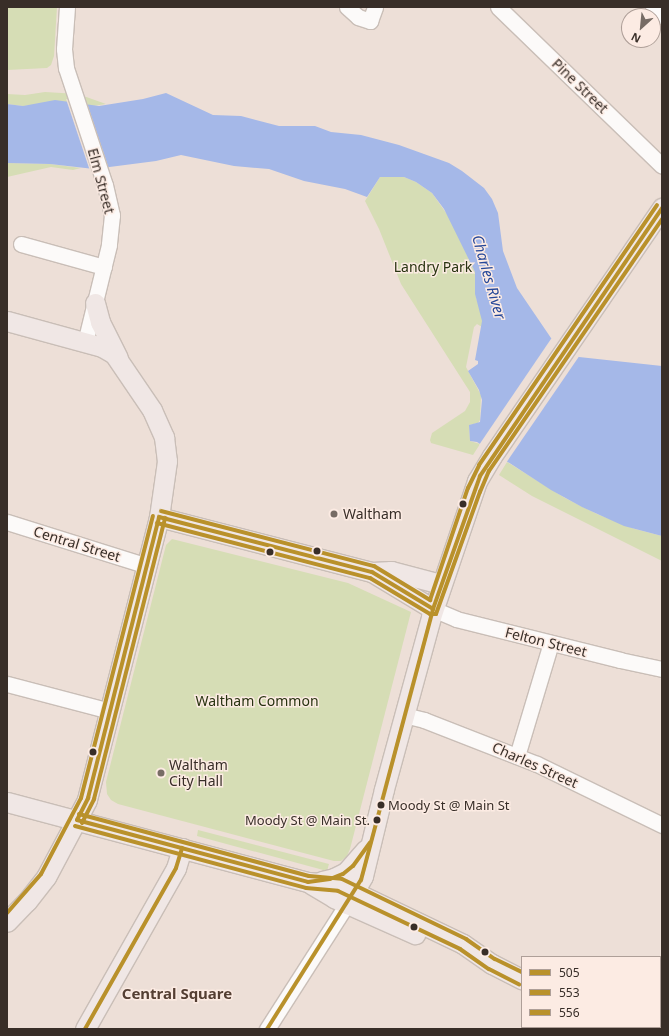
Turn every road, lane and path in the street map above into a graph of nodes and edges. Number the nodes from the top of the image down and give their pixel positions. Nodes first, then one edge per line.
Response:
1 (67, 7) edge
2 (347, 7) edge
3 (375, 7) edge
4 (498, 7) edge
5 (662, 166) edge
6 (662, 208) edge
7 (21, 244) dead end
8 (104, 267) junction
9 (95, 303) junction
10 (7, 321) edge
11 (85, 343) junction
12 (120, 361) junction
13 (159, 517) junction
14 (7, 522) edge
15 (147, 566) junction
16 (372, 572) junction
17 (441, 584) junction
18 (433, 609) junction
19 (551, 643) junction
20 (662, 669) edge
21 (7, 684) edge
22 (110, 711) junction
23 (404, 715) junction
24 (517, 756) junction
25 (7, 802) edge
26 (77, 820) junction
27 (662, 825) edge
28 (371, 841) junction
29 (182, 848) junction
30 (308, 882) junction
31 (351, 898) junction
32 (7, 921) edge
33 (521, 979) edge
34 (85, 1029) edge
35 (267, 1029) edge

1 - 8 street, Elm Street
2 - 3 street
4 - 5 street, Pine Street
6 - 17 main road
7 - 8 street
8 - 9 street, Elm Street
9 - 11 street, Elm Street
9 - 12 main road
10 - 11 main road
11 - 12 main road
12 - 13 main road
13 - 15 main road
13 - 16 main road
14 - 15 street, Central Street
15 - 22 main road
16 - 17 main road
16 - 18 main road
17 - 18 main road
18 - 19 street, Felton Street
18 - 23 main road
19 - 20 street, Felton Street
19 - 24 street
21 - 22 street
22 - 26 main road
23 - 24 street, Charles Street
23 - 28 main road
24 - 27 street, Charles Street
25 - 26 main road
26 - 29 main road
26 - 32 main road
28 - 30 main road
28 - 31 main road
29 - 30 main road
29 - 34 main road
30 - 31 main road
31 - 33 main road
31 - 35 street

